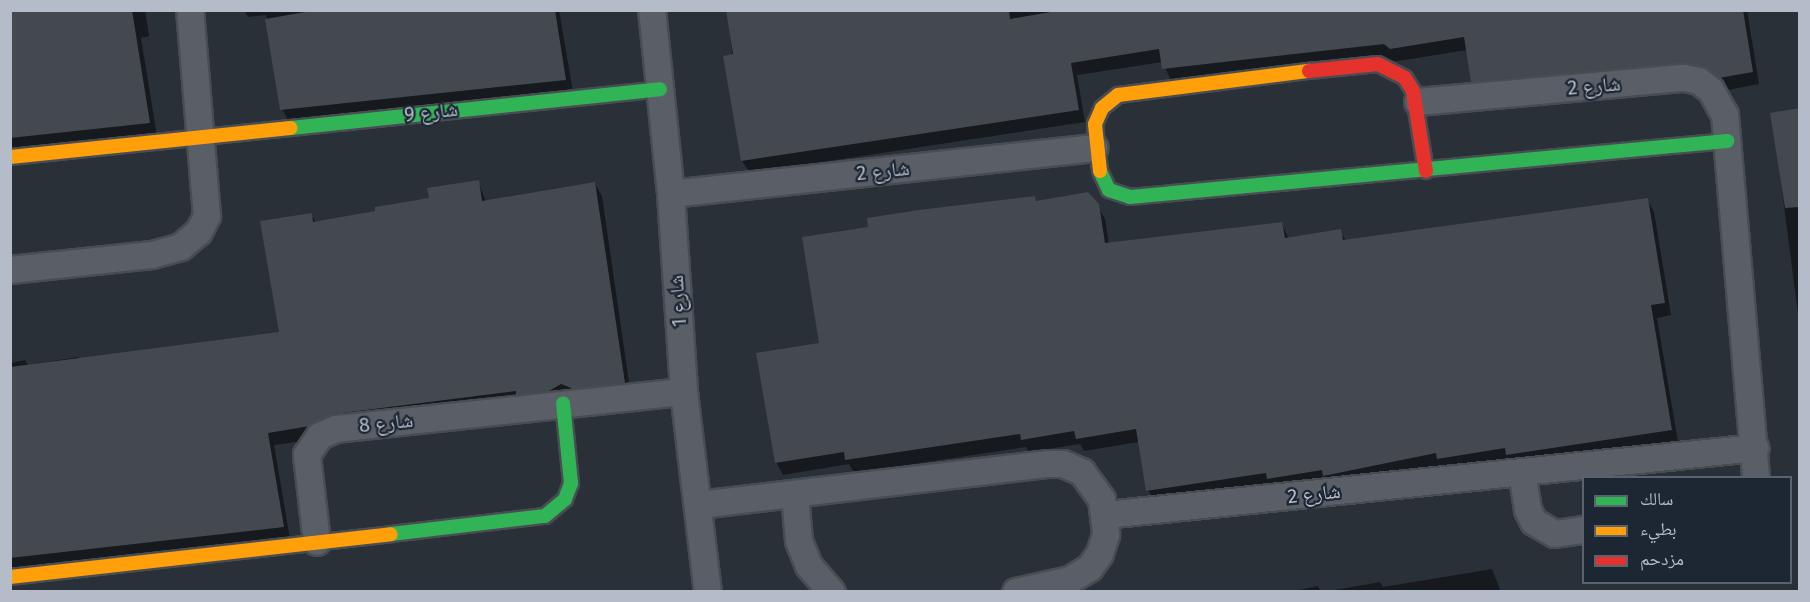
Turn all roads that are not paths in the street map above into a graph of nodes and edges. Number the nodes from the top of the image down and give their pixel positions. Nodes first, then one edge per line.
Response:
1 (190, 10) edge
2 (652, 10) edge
3 (660, 89) junction
4 (1418, 102) junction
5 (203, 134) junction
6 (1727, 141) junction
7 (1095, 148) junction
8 (10, 157) edge
9 (1426, 171) junction
10 (671, 194) junction
11 (10, 270) edge
12 (684, 392) junction
13 (563, 403) junction
14 (1756, 448) junction
15 (1522, 472) junction
16 (1756, 476) edge
17 (795, 495) junction
18 (699, 505) junction
19 (1106, 515) junction
20 (1582, 530) edge
21 (317, 542) junction
22 (10, 577) edge
23 (708, 591) edge
24 (832, 591) edge
25 (1016, 591) edge

1 - 5 street
2 - 3 street, شارع 1
3 - 5 street, شارع 9
3 - 10 street, شارع 1
4 - 6 street, شارع 2
4 - 7 street
4 - 9 street
5 - 8 street, شارع 9
5 - 11 street
6 - 9 street
6 - 14 street, شارع 2
7 - 9 street
7 - 10 street, شارع 2
10 - 12 street, شارع 1
12 - 13 street, شارع 8
12 - 18 street, شارع 1
13 - 21 street
13 - 21 street, شارع 8
14 - 15 street, شارع 2
14 - 16 street, شارع 2
15 - 19 street, شارع 2
15 - 20 street
17 - 18 street
17 - 19 street
17 - 24 street
18 - 23 street, شارع 1
19 - 25 street
21 - 22 street

